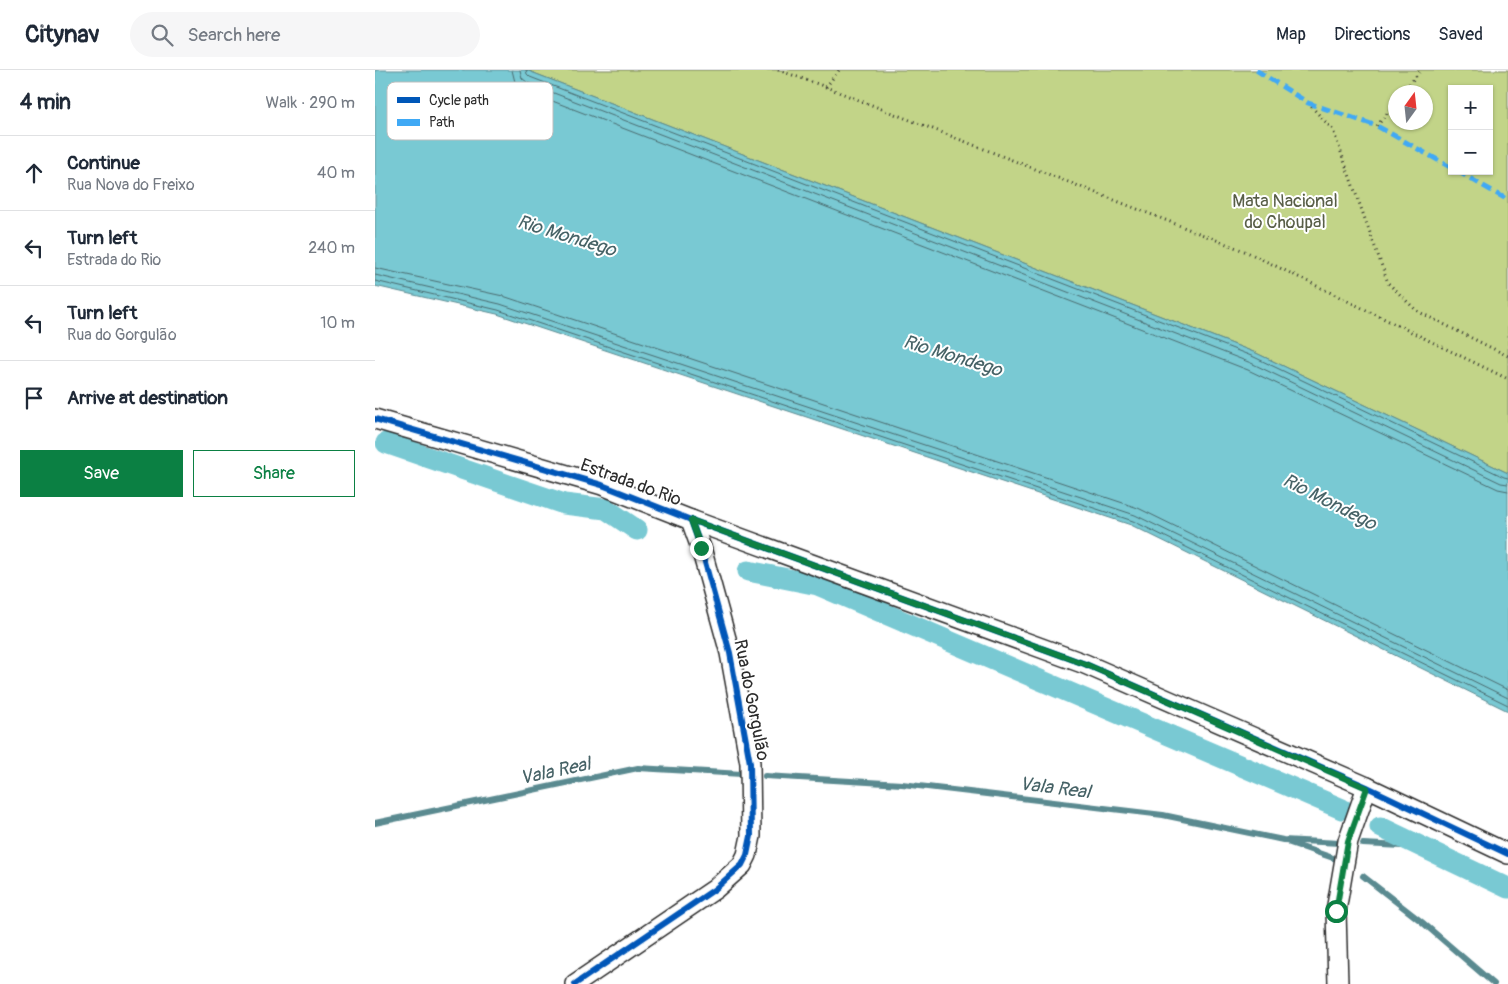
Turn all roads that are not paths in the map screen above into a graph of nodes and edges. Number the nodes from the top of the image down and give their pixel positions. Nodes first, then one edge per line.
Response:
1 (375, 419) edge
2 (691, 520) junction
3 (1367, 788) junction
4 (1508, 854) edge
5 (575, 984) edge
6 (1338, 984) edge

1 - 2 street, Estrada do Rio
2 - 3 street, Estrada do Rio
2 - 5 street, Rua do Gorgulão
3 - 4 street, Estrada do Rio
3 - 6 street

